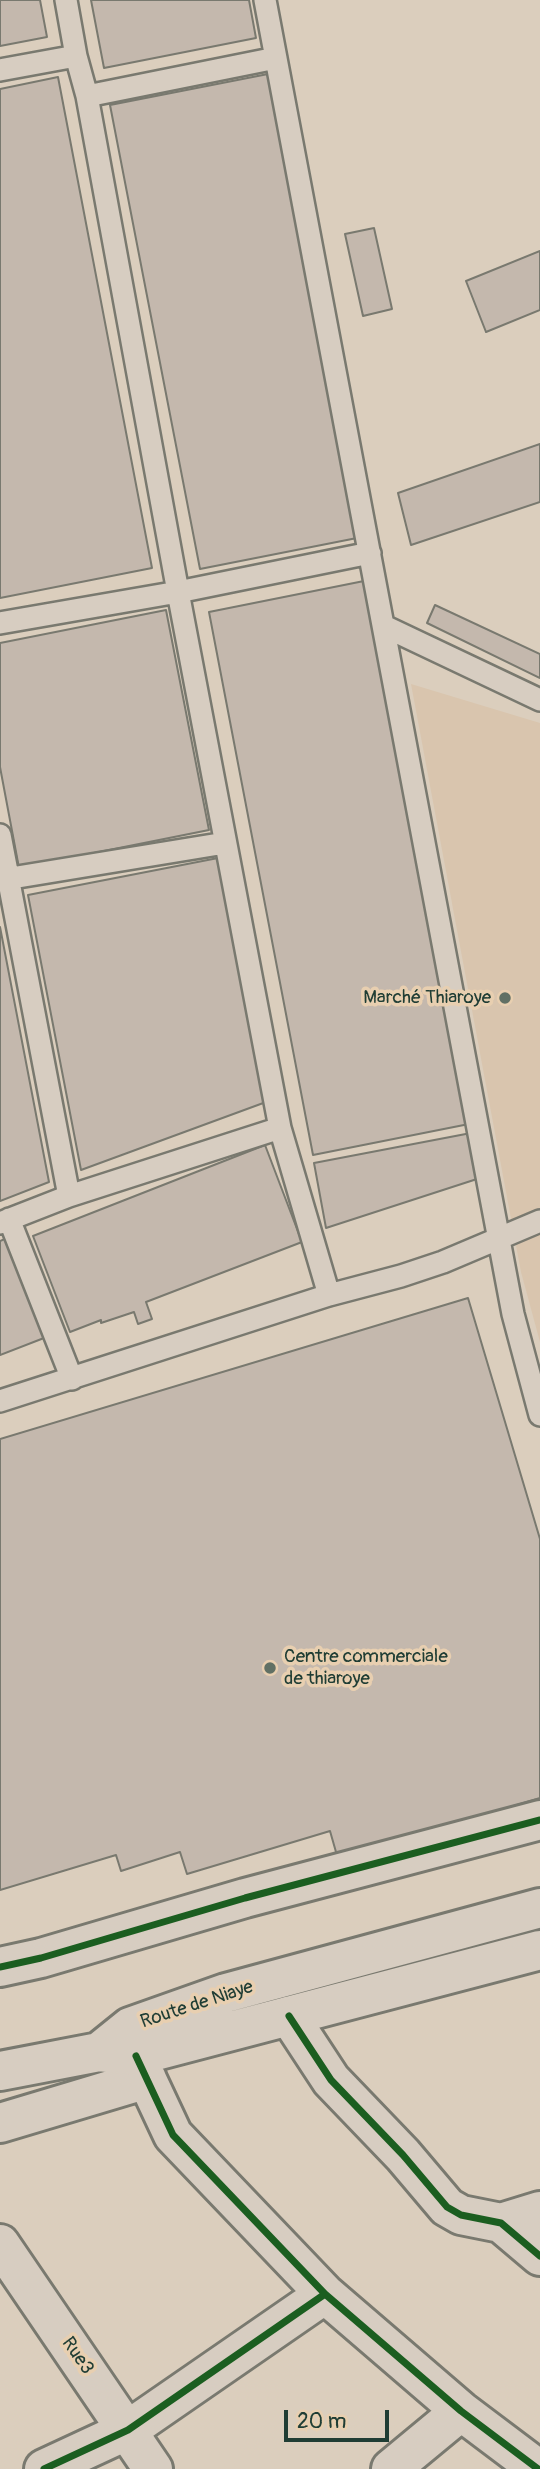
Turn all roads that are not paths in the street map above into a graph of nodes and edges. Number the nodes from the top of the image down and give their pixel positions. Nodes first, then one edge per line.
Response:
1 (66, 0) edge
2 (265, 0) edge
3 (76, 56) junction
4 (276, 58) junction
5 (0, 70) edge
6 (88, 96) junction
7 (370, 553) junction
8 (178, 592) junction
9 (0, 623) edge
10 (384, 626) junction
11 (540, 700) edge
12 (0, 835) edge
13 (225, 843) junction
14 (4, 879) edge
15 (280, 1128) junction
16 (69, 1196) junction
17 (4, 1221) edge
18 (540, 1221) edge
19 (500, 1238) junction
20 (328, 1295) junction
21 (72, 1380) junction
22 (0, 1401) edge
23 (540, 1415) edge
24 (540, 1819) edge
25 (540, 1908) edge
26 (540, 1950) edge
27 (0, 1967) edge
28 (289, 2016) junction
29 (127, 2063) junction
30 (0, 2071) edge
31 (0, 2123) edge
32 (540, 2211) edge
33 (501, 2223) junction
34 (0, 2244) edge
35 (540, 2256) edge
36 (325, 2294) junction
37 (461, 2411) junction
38 (128, 2430) junction
39 (44, 2469) edge
40 (153, 2469) edge
41 (391, 2469) edge
42 (538, 2469) edge

1 - 3 lane
2 - 4 lane
3 - 5 lane
3 - 6 lane
4 - 6 lane
4 - 7 lane
6 - 8 lane
7 - 8 lane
7 - 10 lane
8 - 9 lane
8 - 13 lane
10 - 11 lane
10 - 19 lane
12 - 14 lane
13 - 14 lane
13 - 15 lane
14 - 16 lane
15 - 16 lane
15 - 20 lane
16 - 17 lane
17 - 21 lane
18 - 19 lane
19 - 20 lane
19 - 23 lane
20 - 21 lane
21 - 22 lane
24 - 27 street
25 - 29 street, Route de Niaye
26 - 28 street, Route de Niaye
28 - 29 street, Route de Niaye
28 - 33 street
29 - 30 street
29 - 31 street
29 - 36 street
32 - 33 street
33 - 35 street
34 - 38 street, Rue3
36 - 37 street
36 - 38 street
37 - 41 street
37 - 42 street
38 - 39 street
38 - 40 street, Rue3

